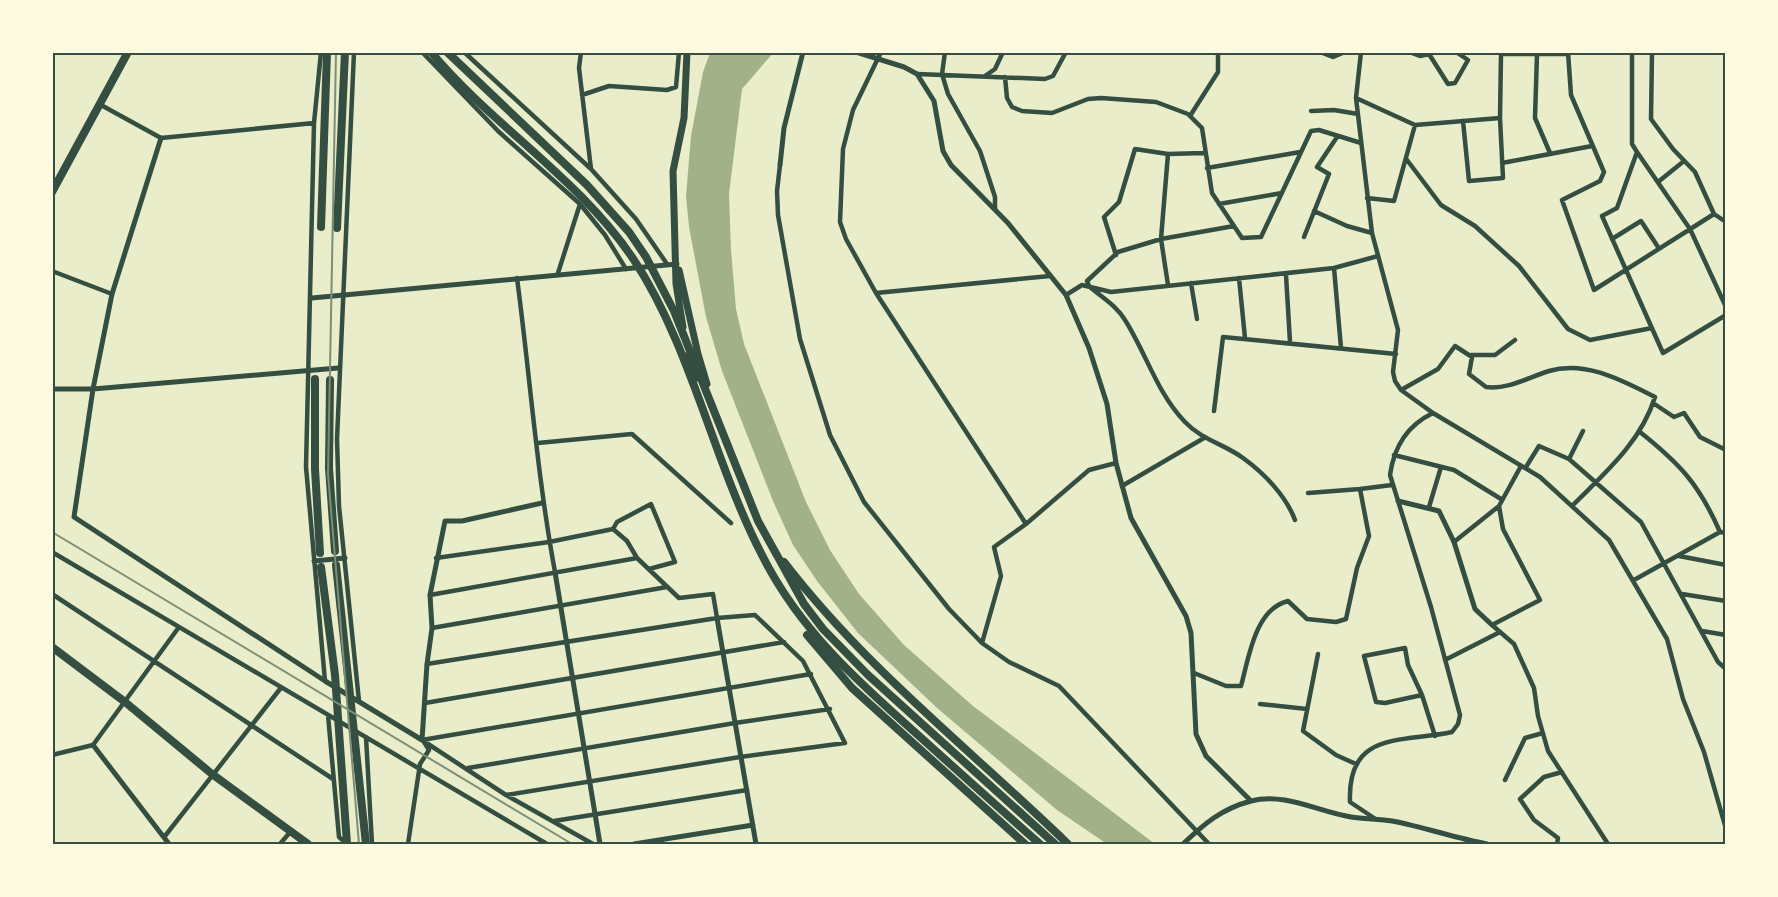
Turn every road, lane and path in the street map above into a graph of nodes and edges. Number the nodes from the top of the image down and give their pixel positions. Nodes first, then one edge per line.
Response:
1 (128, 52) edge
2 (321, 52) edge
3 (327, 52) edge
4 (345, 52) edge
5 (354, 52) edge
6 (422, 52) edge
7 (431, 52) edge
8 (447, 52) edge
9 (451, 52) edge
10 (464, 52) edge
11 (581, 52) edge
12 (679, 52) edge
13 (687, 52) edge
14 (803, 52) edge
15 (856, 52) edge
16 (945, 52) edge
17 (1003, 52) edge
18 (1066, 52) edge
19 (1218, 52) edge
20 (1320, 52) edge
21 (1345, 52) edge
22 (1361, 52) edge
23 (1409, 52) edge
24 (1456, 52) edge
25 (1632, 52) edge
26 (1652, 52) edge
27 (1430, 53) edge
28 (1568, 53) edge
29 (1336, 54) edge
30 (1537, 54) edge
31 (880, 55) edge
32 (916, 74) junction
33 (942, 74) junction
34 (984, 77) junction
35 (1005, 77) junction
36 (488, 94) junction
37 (582, 95) junction
38 (1356, 98) junction
39 (101, 105) junction
40 (1311, 111) dead end
41 (1358, 114) junction
42 (1190, 116) junction
43 (1500, 118) junction
44 (1463, 121) junction
45 (314, 123) junction
46 (1416, 125) junction
47 (1337, 137) junction
48 (161, 138) junction
49 (1361, 143) junction
50 (1592, 146) junction
51 (1300, 152) junction
52 (1637, 152) junction
53 (1204, 153) junction
54 (1550, 153) junction
55 (1168, 154) junction
56 (1407, 160) junction
57 (1684, 161) junction
58 (1502, 163) junction
59 (780, 165) joint
60 (1207, 168) junction
61 (591, 169) junction
62 (1658, 182) junction
63 (52, 192) edge
64 (1282, 193) junction
65 (1367, 198) junction
66 (580, 204) junction
67 (1220, 204) junction
68 (995, 209) junction
69 (1314, 211) junction
70 (1714, 214) junction
71 (1725, 222) edge
72 (1234, 226) junction
73 (321, 227) dead end
74 (337, 228) dead end
75 (1689, 229) junction
76 (1372, 233) junction
77 (1304, 237) dead end
78 (1161, 239) junction
79 (1612, 239) junction
80 (1658, 247) junction
81 (1116, 255) junction
82 (1378, 256) junction
83 (667, 264) junction
84 (677, 264) junction
85 (1334, 268) junction
86 (626, 269) junction
87 (1625, 269) junction
88 (52, 271) edge
89 (558, 273) junction
90 (1286, 275) junction
91 (1050, 276) junction
92 (518, 277) junction
93 (1239, 278) junction
94 (1191, 283) junction
95 (1168, 285) junction
96 (1089, 286) junction
97 (344, 293) junction
98 (876, 293) junction
99 (112, 294) junction
100 (1066, 295) junction
101 (312, 298) junction
102 (1725, 307) edge
103 (1725, 315) edge
104 (1197, 319) dead end
105 (1652, 328) junction
106 (1245, 338) junction
107 (1515, 340) dead end
108 (1290, 342) junction
109 (1341, 348) junction
110 (1396, 354) junction
111 (1471, 355) junction
112 (338, 368) junction
113 (309, 370) junction
114 (315, 379) dead end
115 (330, 380) dead end
116 (52, 389) edge
117 (93, 389) junction
118 (1401, 390) junction
119 (1653, 403) junction
120 (1214, 411) dead end
121 (1433, 413) junction
122 (1584, 431) dead end
123 (1640, 432) junction
124 (1204, 438) junction
125 (538, 443) junction
126 (1725, 450) edge
127 (1394, 455) junction
128 (1569, 459) junction
129 (1116, 463) junction
130 (1441, 466) junction
131 (1523, 467) junction
132 (1596, 482) junction
133 (1392, 485) junction
134 (1122, 486) junction
135 (1360, 489) junction
136 (1308, 493) dead end
137 (1502, 499) junction
138 (1398, 501) junction
139 (542, 503) junction
140 (1573, 504) junction
141 (1499, 506) junction
142 (1429, 507) junction
143 (1295, 520) dead end
144 (730, 523) dead end
145 (1026, 524) junction
146 (614, 529) junction
147 (1723, 533) edge
148 (549, 542) junction
149 (1454, 543) junction
150 (774, 549) junction
151 (335, 551) dead end
152 (52, 552) edge
153 (320, 553) dead end
154 (761, 555) junction
155 (1679, 556) junction
156 (345, 558) junction
157 (436, 558) junction
158 (637, 558) junction
159 (314, 561) junction
160 (336, 565) dead end
161 (1664, 565) junction
162 (1725, 565) edge
163 (321, 567) dead end
164 (649, 569) junction
165 (555, 572) junction
166 (1634, 580) junction
167 (667, 587) junction
168 (52, 594) edge
169 (1682, 594) junction
170 (430, 595) junction
171 (1725, 601) edge
172 (560, 608) junction
173 (717, 618) junction
174 (1492, 625) junction
175 (179, 627) junction
176 (432, 628) junction
177 (1702, 631) junction
178 (1500, 632) junction
179 (1725, 635) edge
180 (565, 641) junction
181 (784, 642) junction
182 (982, 643) junction
183 (52, 647) edge
184 (723, 654) junction
185 (1318, 654) dead end
186 (1445, 660) junction
187 (155, 661) junction
188 (427, 664) junction
189 (1725, 669) edge
190 (1194, 673) junction
191 (811, 674) junction
192 (572, 677) junction
193 (325, 681) junction
194 (729, 687) junction
195 (280, 689) junction
196 (1422, 695) junction
197 (359, 701) junction
198 (125, 702) junction
199 (424, 703) junction
200 (1260, 704) dead end
201 (830, 709) junction
202 (1307, 709) junction
203 (578, 713) junction
204 (330, 716) junction
205 (735, 723) junction
206 (250, 725) junction
207 (1543, 733) junction
208 (365, 736) junction
209 (1435, 736) junction
210 (422, 740) junction
211 (93, 745) junction
212 (584, 749) junction
213 (53, 754) edge
214 (740, 757) junction
215 (1356, 764) junction
216 (468, 768) junction
217 (421, 770) junction
218 (1562, 772) junction
219 (212, 774) junction
220 (333, 779) junction
221 (1505, 780) dead end
222 (589, 782) junction
223 (747, 790) junction
224 (506, 795) junction
225 (1251, 801) junction
226 (595, 813) junction
227 (1375, 819) junction
228 (554, 821) junction
229 (753, 825) junction
230 (1725, 829) edge
231 (291, 831) junction
232 (1195, 832) junction
233 (165, 836) junction
234 (169, 844) edge
235 (280, 844) edge
236 (308, 844) edge
237 (347, 844) edge
238 (366, 844) edge
239 (372, 844) edge
240 (408, 844) edge
241 (544, 844) edge
242 (592, 844) edge
243 (600, 844) edge
244 (634, 844) edge
245 (756, 844) edge
246 (1024, 844) edge
247 (1038, 844) edge
248 (1057, 844) edge
249 (1068, 844) edge
250 (1182, 844) edge
251 (1209, 844) edge
252 (1487, 844) edge
253 (1557, 844) edge
254 (1608, 844) edge

1 - 39 highway
2 - 45 street
3 - 73 highway
4 - 74 highway
5 - 97 street
6 - 66 street
7 - 154 highway
8 - 36 highway
9 - 36 highway
10 - 61 street
11 - 37 street
12 - 37 street
13 - 84 main road
14 - 59 street
15 - 31 street
16 - 33 street
17 - 34 street
18 - 35 street
19 - 42 street
20 - 29 street
21 - 29 street
22 - 38 street
23 - 27 street
24 - 27 street
25 - 52 street
26 - 57 street
28 - 30 street
28 - 50 street
30 - 43 street
30 - 54 street
31 - 32 street
31 - 98 street
32 - 33 street
32 - 68 street
33 - 34 street
33 - 68 street
34 - 35 street
35 - 42 street
36 - 150 highway
37 - 61 street
38 - 41 street
38 - 46 street
39 - 48 street
39 - 63 highway
40 - 41 street
41 - 49 street
42 - 53 street
43 - 44 street
43 - 58 street
44 - 46 street
44 - 58 street
45 - 48 street
45 - 101 street
46 - 56 street
47 - 49 street
47 - 51 street
47 - 69 street
48 - 99 street
49 - 65 street
50 - 54 street
50 - 87 street
51 - 60 street
51 - 64 street
52 - 62 street
52 - 79 street
53 - 55 street
53 - 60 street
54 - 58 street
55 - 78 street
55 - 81 street
56 - 65 street
56 - 105 street
57 - 62 street
57 - 70 street
59 - 182 street
60 - 67 street
61 - 83 street
62 - 75 street
64 - 67 street
64 - 72 street
65 - 76 street
66 - 86 street
66 - 89 street
67 - 72 street
68 - 91 street
69 - 76 street
69 - 77 street
70 - 71 street
70 - 75 street
72 - 78 street
75 - 80 street
75 - 102 street
76 - 82 street
78 - 81 street
78 - 95 street
79 - 80 street
79 - 87 street
80 - 87 street
81 - 96 street
82 - 85 street
82 - 110 street
83 - 84 street
83 - 86 street
84 - 247 main road
84 - 248 main road
85 - 90 street
85 - 109 street
86 - 89 street
87 - 105 street
88 - 99 street
89 - 92 street
90 - 93 street
90 - 108 street
91 - 98 street
91 - 100 street
92 - 97 street
92 - 125 street
93 - 94 street
93 - 106 street
94 - 95 street
94 - 104 street
95 - 96 street
96 - 100 street
96 - 124 street
97 - 101 street
97 - 112 street
98 - 145 street
99 - 117 street
100 - 129 street
101 - 113 street
103 - 105 street
106 - 108 street
106 - 120 street
107 - 111 street
108 - 109 street
109 - 110 street
110 - 118 street
111 - 118 street
111 - 119 street
112 - 113 street
112 - 156 street
113 - 117 street
113 - 159 street
114 - 153 highway
115 - 151 highway
116 - 117 street
117 - 193 street
118 - 121 street
119 - 123 street
119 - 126 street
121 - 127 street
121 - 131 street
122 - 128 street
123 - 132 street
123 - 147 street
124 - 134 street
124 - 143 street
125 - 139 street
125 - 144 street
127 - 130 street
127 - 133 street
128 - 131 street
128 - 132 street
129 - 134 street
129 - 145 street
130 - 137 street
130 - 142 street
131 - 137 street
131 - 140 street
132 - 140 street
132 - 161 street
133 - 135 street
133 - 138 street
134 - 190 street
135 - 136 street
135 - 190 street
137 - 141 street
138 - 142 street
138 - 186 street
139 - 148 street
139 - 157 street
140 - 166 street
141 - 149 street
141 - 174 street
142 - 149 street
145 - 182 street
146 - 148 street
146 - 158 street
146 - 164 street
147 - 155 street
148 - 157 street
148 - 165 street
149 - 174 street
150 - 248 highway
150 - 249 highway
152 - 175 street
154 - 246 highway
154 - 247 highway
155 - 161 street
155 - 162 street
156 - 159 street
156 - 197 street
157 - 170 street
158 - 164 street
158 - 165 street
159 - 193 street
160 - 238 highway
161 - 166 street
161 - 169 street
163 - 237 highway
164 - 167 street
165 - 170 street
165 - 172 street
166 - 230 street
167 - 172 street
167 - 173 street
168 - 187 street
169 - 171 street
169 - 177 street
170 - 176 street
172 - 176 street
172 - 180 street
173 - 180 street
173 - 181 street
173 - 184 street
174 - 178 street
175 - 187 street
175 - 195 street
176 - 188 street
177 - 179 street
177 - 189 street
178 - 186 street
178 - 207 street
180 - 188 street
180 - 192 street
181 - 184 street
181 - 191 street
182 - 232 street
183 - 198 highway
184 - 192 street
184 - 194 street
185 - 202 street
186 - 209 street
187 - 198 street
187 - 206 street
188 - 199 street
190 - 225 street
191 - 194 street
191 - 201 street
192 - 199 street
192 - 203 street
193 - 197 street
194 - 203 street
194 - 205 street
195 - 204 street
195 - 206 street
196 - 196 street
196 - 209 street
197 - 210 street
198 - 211 street
198 - 219 highway
199 - 210 street
200 - 202 street
201 - 205 street
201 - 214 street
202 - 215 street
203 - 210 street
203 - 212 street
204 - 208 street
204 - 220 street
205 - 212 street
205 - 214 street
206 - 219 street
206 - 220 street
207 - 218 street
207 - 221 street
208 - 217 street
208 - 239 street
209 - 215 street
210 - 216 street
210 - 217 street
211 - 213 street
211 - 233 street
212 - 216 street
212 - 222 street
214 - 222 street
214 - 223 street
215 - 227 street
216 - 224 street
217 - 240 street
217 - 241 street
218 - 253 street
218 - 254 street
219 - 231 highway
219 - 233 street
220 - 237 street
222 - 224 street
222 - 226 street
223 - 226 street
223 - 229 street
224 - 228 street
225 - 227 street
225 - 232 street
226 - 228 street
226 - 243 street
227 - 252 street
228 - 242 street
229 - 244 street
229 - 245 street
231 - 235 street
231 - 236 highway
232 - 250 street
232 - 251 street
233 - 234 street

